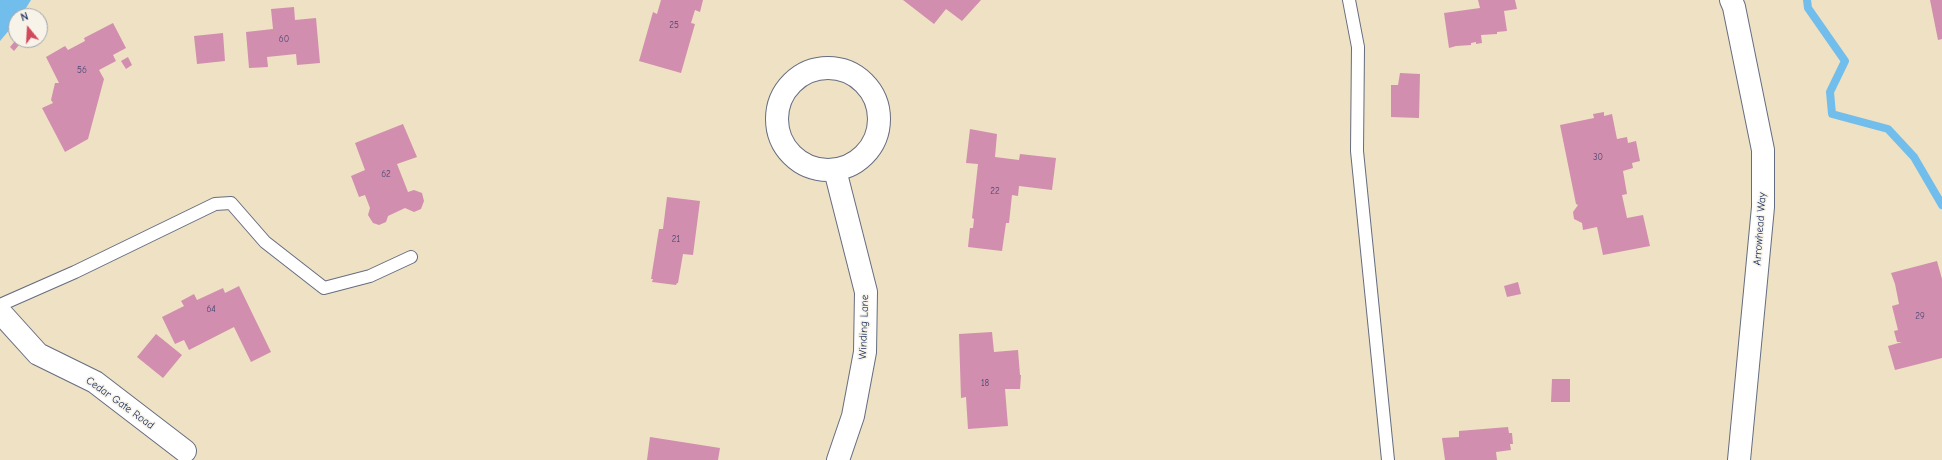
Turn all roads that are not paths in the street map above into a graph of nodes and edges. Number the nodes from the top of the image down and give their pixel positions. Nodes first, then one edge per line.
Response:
1 (1349, 0) edge
2 (1731, 0) edge
3 (835, 170) junction
4 (411, 257) dead end
5 (0, 305) edge
6 (0, 312) edge
7 (184, 451) dead end
8 (838, 460) edge
9 (1388, 460) edge
10 (1739, 460) edge

1 - 9 lane
2 - 10 street, Arrowhead Way
3 - 3 street
3 - 8 street, Winding Lane
4 - 5 lane
6 - 7 street, Cedar Gate Road

